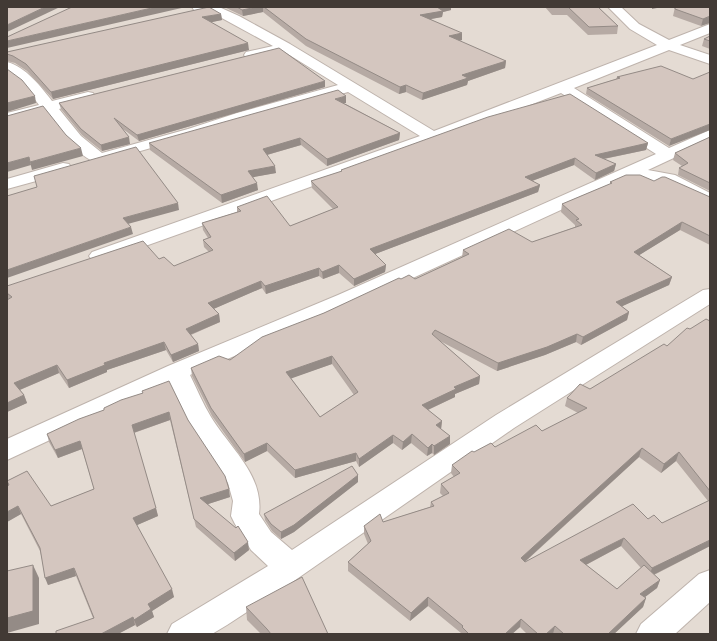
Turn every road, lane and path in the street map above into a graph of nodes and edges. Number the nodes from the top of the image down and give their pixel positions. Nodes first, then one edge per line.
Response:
1 (614, 7) edge
2 (203, 9) edge
3 (710, 28) edge
4 (669, 45) junction
5 (285, 47) junction
6 (240, 58) edge
7 (710, 60) edge
8 (7, 66) edge
9 (349, 87) junction
10 (562, 88) junction
11 (100, 93) edge
12 (49, 106) junction
13 (7, 118) edge
14 (710, 135) edge
15 (433, 137) junction
16 (664, 157) junction
17 (98, 158) junction
18 (623, 176) junction
19 (669, 179) junction
20 (7, 184) edge
21 (710, 200) edge
22 (82, 262) edge
23 (710, 295) edge
24 (176, 372) junction
25 (7, 450) edge
26 (290, 567) junction
27 (710, 583) edge
28 (183, 634) edge
29 (652, 634) edge

1 - 4 street
2 - 5 street
3 - 4 street
4 - 7 street
4 - 10 street
5 - 6 street
5 - 9 street
8 - 12 street
9 - 15 street
9 - 17 street
10 - 15 street
10 - 16 street
11 - 12 street
12 - 13 street
12 - 17 street
14 - 16 street
15 - 22 street
16 - 18 street
16 - 19 street
17 - 20 street
18 - 19 street
18 - 24 street
19 - 21 street
23 - 26 street
24 - 25 street
24 - 26 street
26 - 28 street
27 - 29 street

